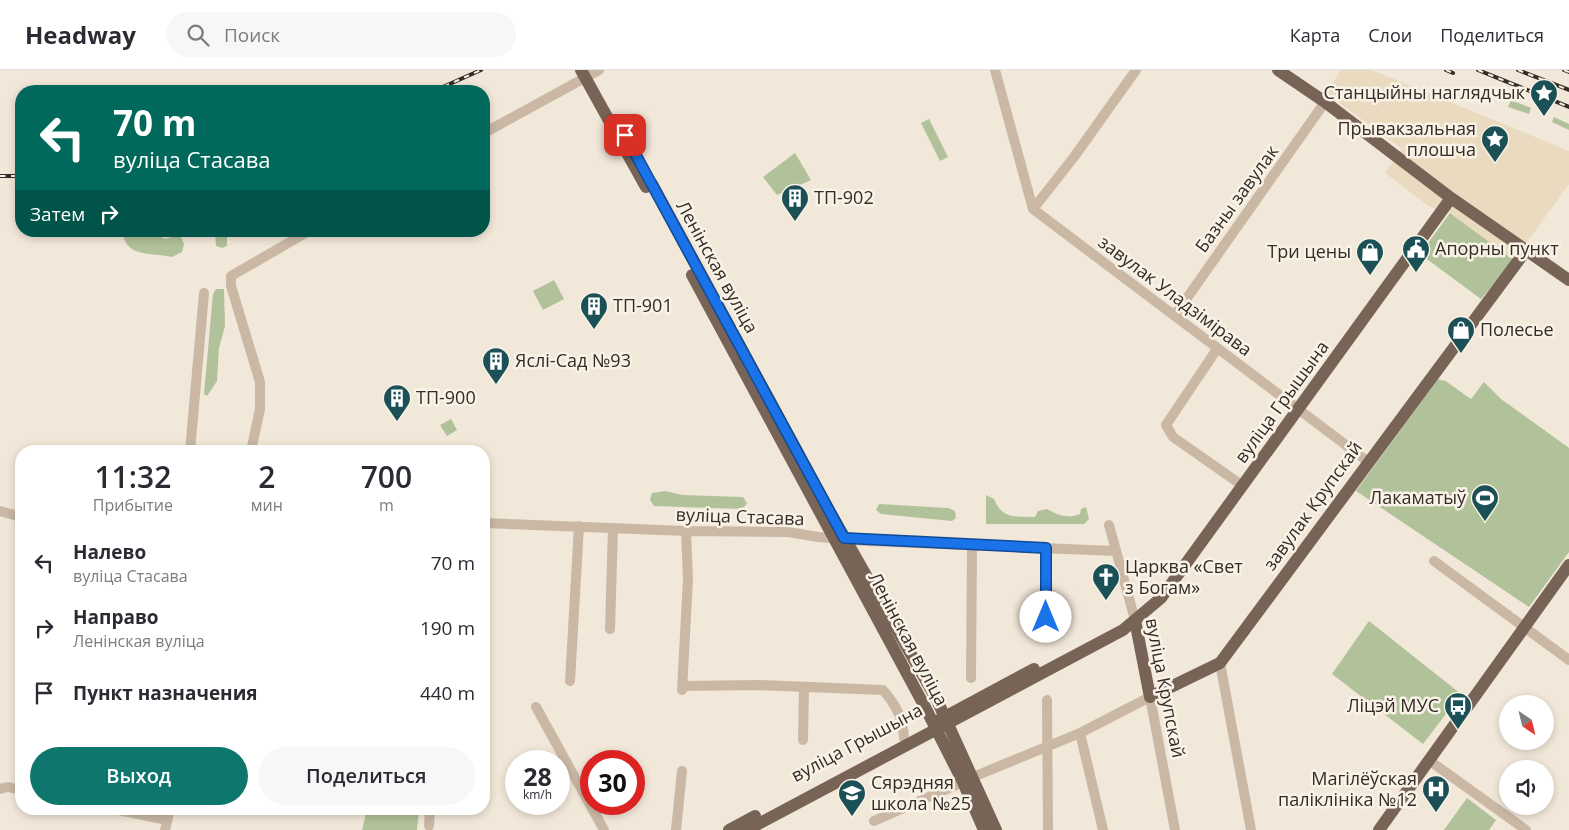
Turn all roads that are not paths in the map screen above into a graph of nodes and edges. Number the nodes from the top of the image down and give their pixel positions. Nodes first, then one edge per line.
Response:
1 (581, 70) edge
2 (589, 70) edge
3 (599, 70) edge
4 (995, 70) edge
5 (1136, 70) edge
6 (1278, 70) edge
7 (1325, 102) junction
8 (490, 130) edge
9 (649, 186) junction
10 (1451, 198) junction
11 (1032, 209) junction
12 (299, 237) edge
13 (1527, 249) junction
14 (1569, 280) edge
15 (204, 293) dead end
16 (1174, 315) junction
17 (1217, 349) junction
18 (1299, 408) junction
19 (191, 445) edge
20 (252, 445) edge
21 (1368, 461) junction
22 (1243, 486) junction
23 (0, 511) edge
24 (15, 515) edge
25 (490, 523) edge
26 (1109, 525) dead end
27 (579, 526) junction
28 (613, 528) junction
29 (686, 531) junction
30 (839, 538) junction
31 (972, 545) junction
32 (1046, 548) junction
33 (1115, 551) junction
34 (1434, 561) dead end
35 (1569, 565) edge
36 (1135, 620) junction
37 (610, 628) dead end
38 (1525, 628) junction
39 (1046, 634) dead end
40 (1569, 660) edge
41 (1220, 663) junction
42 (971, 678) dead end
43 (570, 681) dead end
44 (804, 686) junction
45 (1150, 698) junction
46 (1046, 700) dead end
47 (536, 707) dead end
48 (947, 720) junction
49 (935, 726) junction
50 (1080, 733) junction
51 (904, 738) junction
52 (803, 740) dead end
53 (1049, 746) junction
54 (1430, 761) junction
55 (682, 771) dead end
56 (968, 779) junction
57 (0, 789) edge
58 (15, 789) edge
59 (134, 815) edge
60 (430, 815) edge
61 (874, 821) dead end
62 (166, 825) edge
63 (429, 826) dead end
64 (604, 830) edge
65 (676, 830) edge
66 (729, 830) edge
67 (747, 830) edge
68 (984, 830) edge
69 (996, 830) edge
70 (1048, 830) edge
71 (1103, 830) edge
72 (1175, 830) edge
73 (1252, 830) edge
74 (1379, 830) edge
75 (1526, 830) edge

1 - 9 main road, Ленінская вуліца, bridge
2 - 9 main road, Ленінская вуліца
3 - 8 street
4 - 11 street
5 - 11 street
6 - 7 main road
7 - 10 main road
7 - 16 street, Базны завулак
9 - 30 main road, Ленінская вуліца
10 - 13 main road
10 - 18 main road, вуліца Грышына
11 - 16 street, завулак Уладзімірава
12 - 20 street
13 - 14 main road
13 - 21 main road, завулак Крупскай
15 - 19 street
16 - 17 street, завулак Уладзімірава
17 - 18 street, завулак Уладзімірава
17 - 22 street
18 - 21 street, завулак Уладзімірава
18 - 22 main road, вуліца Грышына
21 - 41 main road, завулак Крупскай
22 - 36 main road, вуліца Грышына
23 - 24 street
25 - 27 street, вуліца Стасава
26 - 33 street, вуліца Крупскай
27 - 28 street, вуліца Стасава
27 - 43 street
28 - 29 street, вуліца Стасава
28 - 37 street
29 - 30 street, вуліца Стасава
29 - 44 street
30 - 31 street, вуліца Стасава
30 - 48 main road, Ленінская вуліца
30 - 49 main road, Ленінская вуліца
31 - 32 street, вуліца Стасава
31 - 42 street
32 - 33 street, вуліца Стасава
32 - 39 street
33 - 36 street, вуліца Крупскай
34 - 38 street
35 - 38 main road
36 - 45 main road, вуліца Крупскай
36 - 48 main road, вуліца Грышына
38 - 40 street
38 - 54 main road
41 - 45 main road, завулак Крупскай
41 - 73 street
44 - 51 street
44 - 52 street
45 - 50 street, завулак Крупскай
45 - 72 street, вуліца Крупскай
46 - 53 street
47 - 64 street
48 - 49 main road, вуліца Грышына
48 - 56 main road
49 - 51 main road, вуліца Грышына
49 - 56 main road
49 - 67 main road, вуліца Грышына
50 - 53 street, завулак Крупскай
50 - 71 street
51 - 66 main road, вуліца Грышына
53 - 56 street, завулак Крупскай
53 - 70 street
54 - 74 main road
54 - 75 street
55 - 65 street
56 - 61 street, завулак Крупскай
56 - 68 main road
56 - 69 main road
57 - 58 street
59 - 62 street
60 - 63 street

